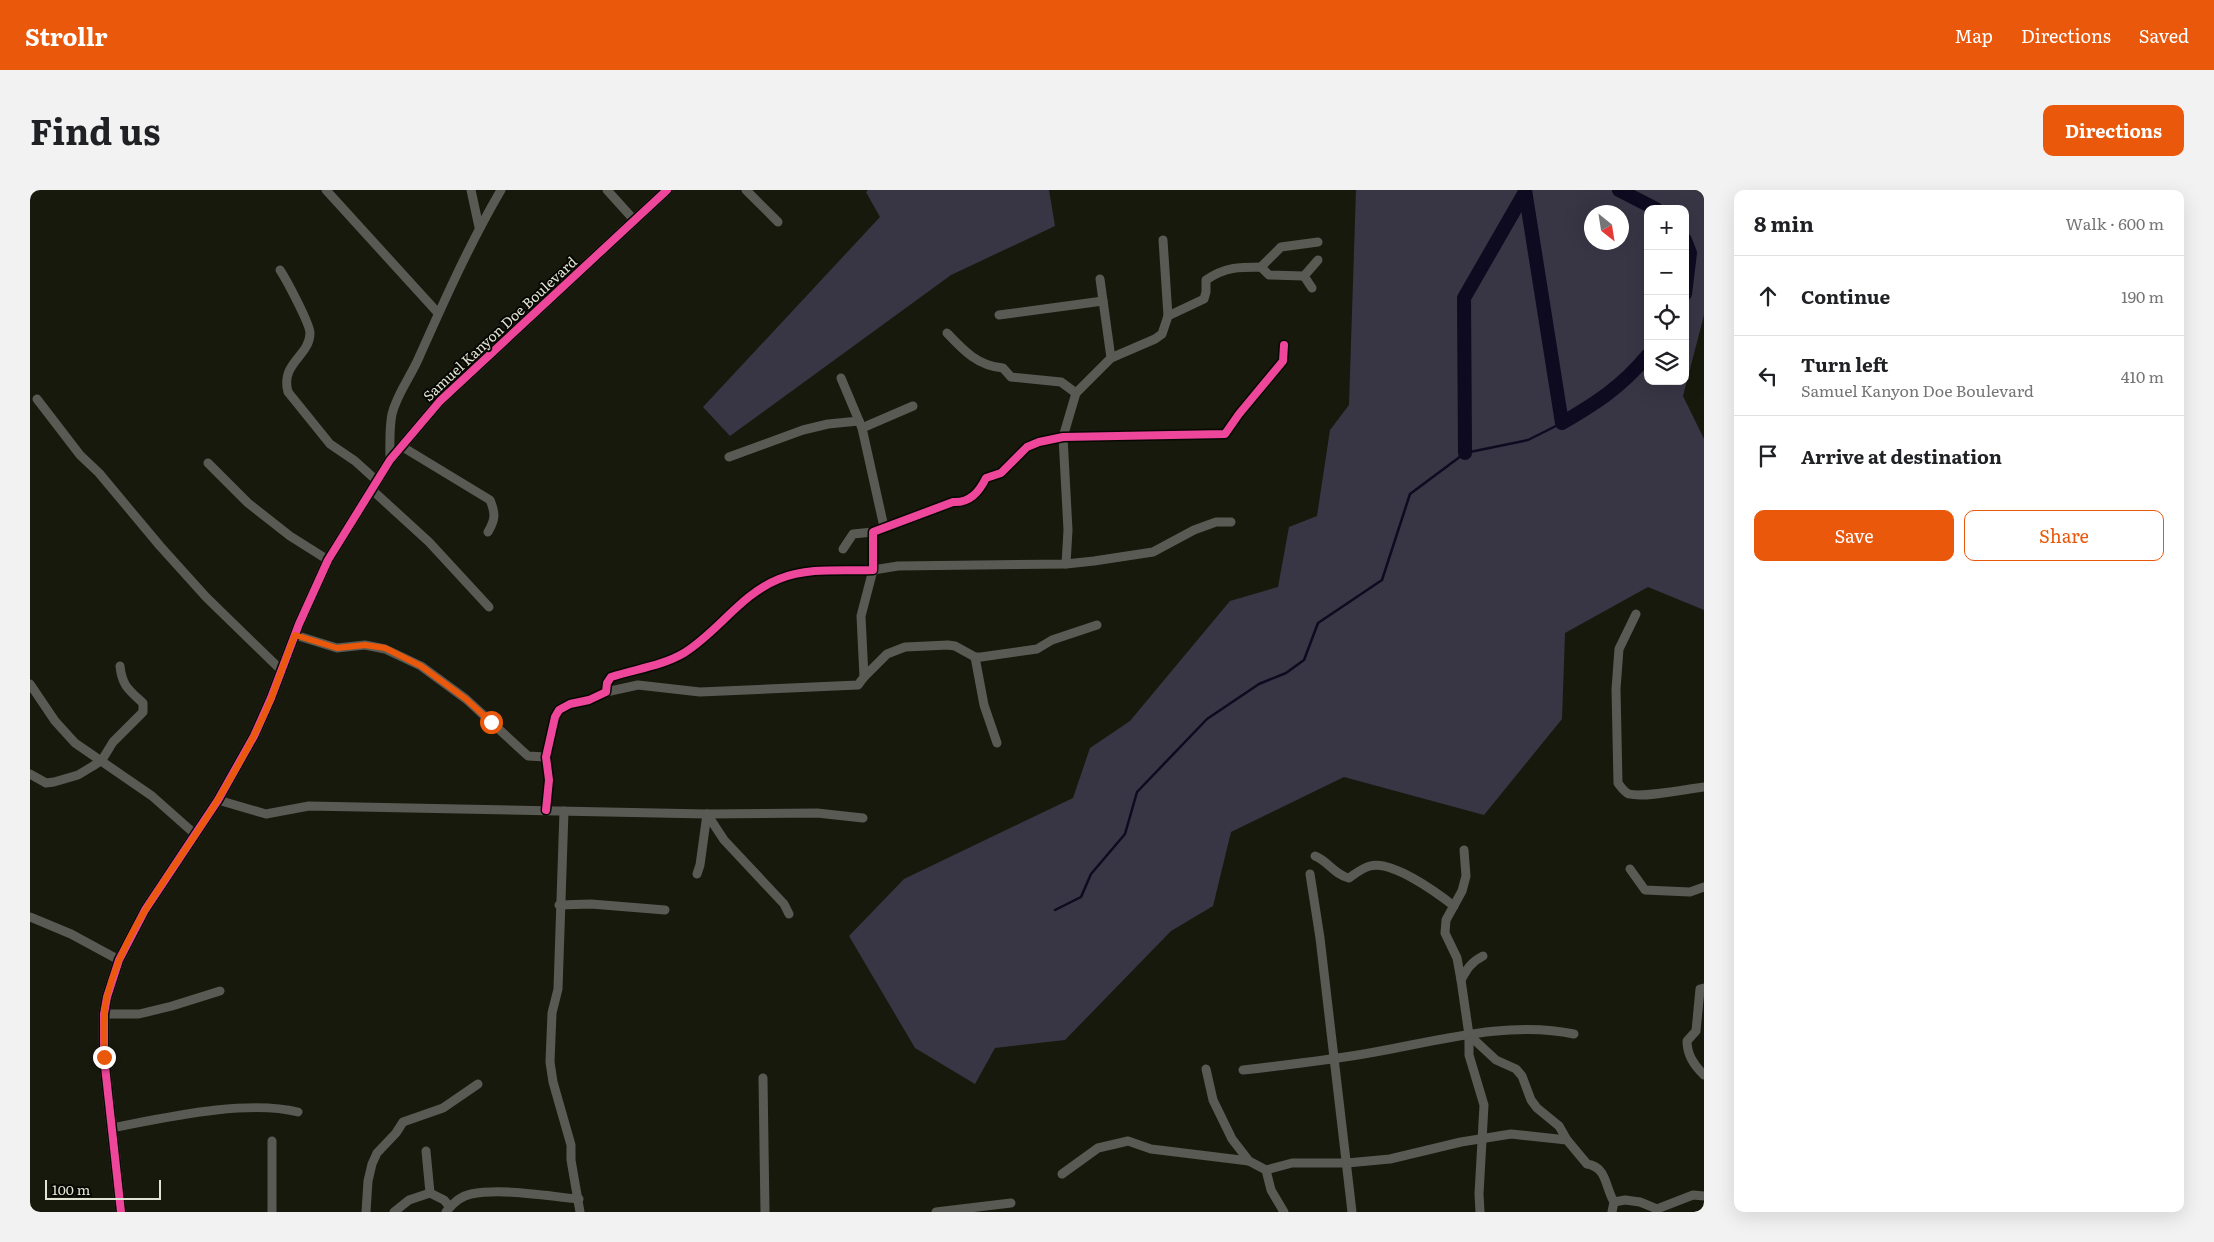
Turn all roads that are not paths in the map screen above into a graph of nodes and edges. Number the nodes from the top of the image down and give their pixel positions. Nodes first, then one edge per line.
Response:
1 (326, 190) edge
2 (471, 190) edge
3 (501, 190) edge
4 (607, 190) edge
5 (666, 190) edge
6 (746, 190) edge
7 (635, 221) junction
8 (778, 222) dead end
9 (479, 227) junction
10 (1163, 240) dead end
11 (1318, 242) dead end
12 (1318, 260) dead end
13 (1261, 267) junction
14 (280, 270) dead end
15 (1304, 276) junction
16 (1100, 279) dead end
17 (1312, 288) dead end
18 (1103, 302) junction
19 (438, 313) junction
20 (999, 315) dead end
21 (1168, 316) junction
22 (947, 333) dead end
23 (1284, 345) dead end
24 (1111, 358) junction
25 (841, 378) dead end
26 (1076, 393) junction
27 (37, 399) dead end
28 (913, 406) dead end
29 (861, 425) junction
30 (1063, 437) junction
31 (400, 446) junction
32 (729, 458) dead end
33 (390, 460) junction
34 (208, 463) dead end
35 (373, 485) junction
36 (1231, 522) dead end
37 (884, 526) junction
38 (488, 532) dead end
39 (873, 532) junction
40 (842, 549) dead end
41 (328, 560) junction
42 (1066, 564) junction
43 (873, 570) junction
44 (489, 607) dead end
45 (1636, 614) dead end
46 (1097, 625) dead end
47 (295, 635) junction
48 (975, 657) junction
49 (120, 666) dead end
50 (280, 670) junction
51 (864, 677) junction
52 (31, 689) edge
53 (606, 692) junction
54 (998, 743) dead end
55 (546, 758) junction
56 (102, 760) junction
57 (30, 774) edge
58 (1704, 787) edge
59 (218, 800) junction
60 (546, 810) junction
61 (564, 810) junction
62 (707, 814) junction
63 (863, 818) dead end
64 (196, 835) junction
65 (1464, 850) dead end
66 (1314, 856) dead end
67 (1630, 869) dead end
68 (697, 874) dead end
69 (1310, 874) dead end
70 (1704, 887) edge
71 (559, 905) junction
72 (1454, 906) junction
73 (665, 910) dead end
74 (790, 914) dead end
75 (30, 917) edge
76 (1482, 956) dead end
77 (118, 960) junction
78 (1461, 980) junction
79 (1704, 988) edge
80 (220, 991) dead end
81 (104, 1014) junction
82 (1574, 1034) dead end
83 (1469, 1036) junction
84 (1334, 1060) junction
85 (1206, 1069) dead end
86 (1243, 1070) dead end
87 (1704, 1075) edge
88 (763, 1078) dead end
89 (478, 1084) dead end
90 (298, 1112) dead end
91 (111, 1128) junction
92 (1482, 1138) junction
93 (272, 1140) dead end
94 (1567, 1140) junction
95 (426, 1151) dead end
96 (1248, 1161) junction
97 (1347, 1163) junction
98 (1266, 1170) junction
99 (1062, 1174) dead end
100 (430, 1193) junction
101 (1704, 1196) edge
102 (579, 1199) junction
103 (1614, 1202) junction
104 (1011, 1203) dead end
105 (448, 1210) edge
106 (122, 1212) edge
107 (272, 1212) edge
108 (366, 1212) edge
109 (394, 1212) edge
110 (580, 1212) edge
111 (765, 1212) edge
112 (936, 1212) edge
113 (1284, 1212) edge
114 (1352, 1212) edge
115 (1480, 1212) edge
116 (1612, 1212) edge

1 - 19 street
2 - 9 street
3 - 9 street
4 - 7 street
5 - 7 street, Samuel Kanyon Doe Boulevard
6 - 8 street
7 - 31 street, Samuel Kanyon Doe Boulevard
9 - 19 street
10 - 21 street
11 - 13 street
12 - 15 street
13 - 15 street
13 - 21 street
14 - 35 street
15 - 17 street
16 - 18 street
18 - 20 street
18 - 24 street
19 - 33 street
21 - 24 street
22 - 26 street
23 - 30 street
24 - 26 street
25 - 29 street
26 - 30 street
27 - 50 street
28 - 29 street
29 - 32 street
29 - 37 street
30 - 37 street
30 - 42 street
31 - 33 street, Samuel Kanyon Doe Boulevard
31 - 38 street
33 - 35 street, Samuel Kanyon Doe Boulevard
34 - 41 street
35 - 41 street, Samuel Kanyon Doe Boulevard
35 - 44 street
36 - 42 street
37 - 39 street
39 - 40 street
39 - 43 street
41 - 47 street, Samuel Kanyon Doe Boulevard
42 - 43 street
43 - 51 street
43 - 53 street
45 - 58 street
46 - 48 street
47 - 50 street, Samuel Kanyon Doe Boulevard
47 - 55 street
48 - 51 street
48 - 54 street
49 - 56 street
50 - 59 street, Samuel Kanyon Doe Boulevard
51 - 53 street
52 - 56 street
53 - 55 street
55 - 60 street
56 - 57 street
56 - 64 street
59 - 60 street
59 - 64 street, Samuel Kanyon Doe Boulevard
60 - 61 street
61 - 62 street
61 - 71 street
62 - 63 street
62 - 68 street
62 - 74 street
64 - 77 street, Samuel Kanyon Doe Boulevard
65 - 72 street
66 - 72 street
67 - 70 street
69 - 84 street
71 - 73 street
71 - 102 street
72 - 78 street
75 - 77 street
76 - 78 street
77 - 81 street, Samuel Kanyon Doe Boulevard
78 - 83 street
79 - 87 street
80 - 81 street
81 - 91 street, Samuel Kanyon Doe Boulevard
82 - 83 street
83 - 84 street
83 - 92 street
83 - 94 street
84 - 86 street
84 - 97 street
85 - 96 street
88 - 111 street
89 - 108 street
90 - 91 street
91 - 106 street, Samuel Kanyon Doe Boulevard
92 - 94 street
92 - 97 street
92 - 115 street
93 - 107 street
94 - 103 street
95 - 100 street
96 - 98 street
96 - 99 street
97 - 98 street
97 - 114 street
98 - 113 street
100 - 105 street
100 - 109 street
101 - 103 street
102 - 105 street
102 - 110 street
103 - 116 street
104 - 112 street

